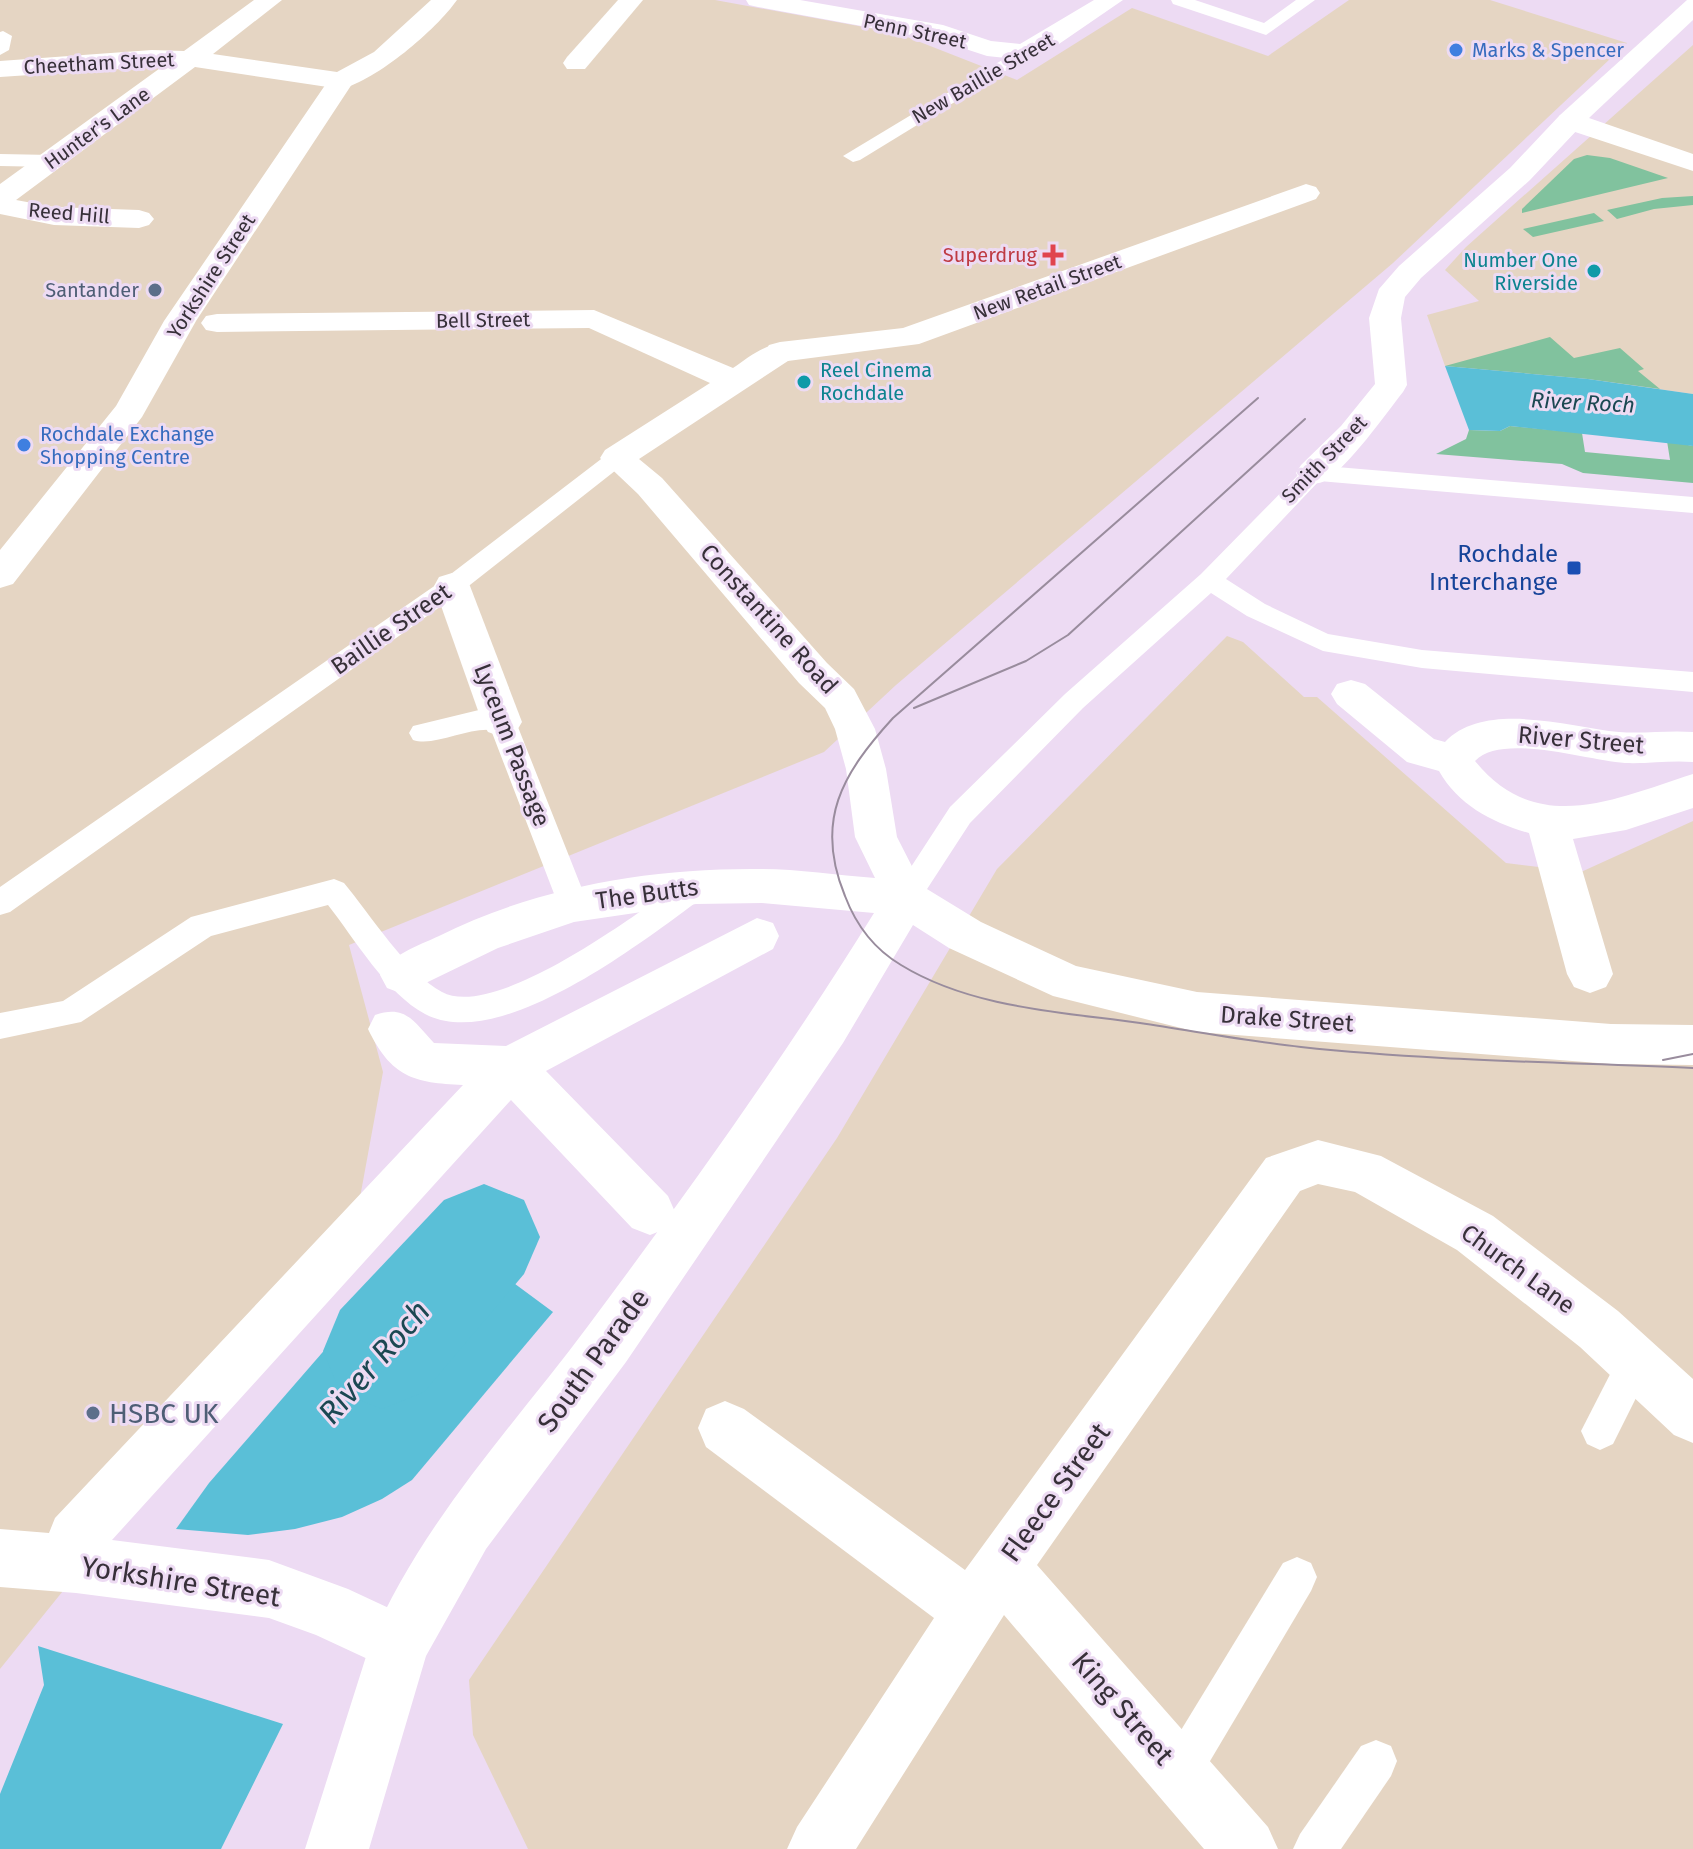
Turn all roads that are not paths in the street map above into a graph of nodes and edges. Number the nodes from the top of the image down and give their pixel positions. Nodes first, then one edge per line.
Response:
1 (270, 0) edge
2 (445, 0) edge
3 (631, 0) edge
4 (758, 0) edge
5 (1111, 0) edge
6 (1179, 0) edge
7 (1307, 0) edge
8 (1693, 6) edge
9 (1024, 52) junction
10 (193, 59) junction
11 (576, 63) dead end
12 (0, 69) edge
13 (341, 81) junction
14 (1570, 121) junction
15 (853, 156) dead end
16 (0, 160) edge
17 (52, 161) junction
18 (1693, 163) edge
19 (1306, 193) dead end
20 (0, 198) edge
21 (0, 205) edge
22 (54, 216) junction
23 (139, 219) dead end
24 (43, 245) dead end
25 (217, 323) dead end
26 (780, 352) joint
27 (736, 382) junction
28 (617, 458) junction
29 (1313, 473) junction
30 (1693, 505) edge
31 (0, 575) edge
32 (1210, 580) junction
33 (452, 586) junction
34 (1693, 682) edge
35 (1351, 694) dead end
36 (502, 722) junction
37 (423, 733) dead end
38 (1693, 747) edge
39 (1453, 759) junction
40 (1693, 790) edge
41 (1548, 821) junction
42 (696, 887) junction
43 (906, 898) junction
44 (0, 903) edge
45 (573, 904) junction
46 (757, 936) dead end
47 (1590, 974) dead end
48 (403, 975) junction
49 (0, 1026) edge
50 (391, 1029) dead end
51 (1693, 1045) edge
52 (511, 1067) junction
53 (1318, 1162) joint
54 (650, 1212) dead end
55 (1636, 1362) junction
56 (1693, 1416) edge
57 (725, 1428) dead end
58 (1600, 1431) dead end
59 (75, 1538) dead end
60 (0, 1558) edge
61 (1297, 1577) dead end
62 (987, 1589) junction
63 (400, 1644) junction
64 (1376, 1761) dead end
65 (1179, 1773) junction
66 (337, 1849) edge
67 (819, 1849) edge
68 (1246, 1849) edge
69 (1315, 1849) edge

1 - 10 street, Hunter's Lane
2 - 13 street, Yorkshire Street
3 - 11 street
4 - 9 street, Penn Street
5 - 9 street, New Baillie Street
6 - 7 lane
8 - 14 street, Smith Street
9 - 15 lane, New Baillie Street
10 - 12 street, Cheetham Street
10 - 13 street, Cheetham Street
10 - 17 street, Hunter's Lane
13 - 31 street, Yorkshire Street
14 - 18 street
14 - 29 street, Smith Street
16 - 17 lane
17 - 20 street, Hunter's Lane
19 - 26 street, New Retail Street
21 - 22 street, Reed Hill
22 - 23 street, Reed Hill
22 - 24 street
25 - 27 street, Bell Street
26 - 27 street, Baillie Street
27 - 28 street, Baillie Street
28 - 33 lane, Baillie Street
28 - 43 street, Constantine Road
29 - 30 lane
29 - 32 lane, Smith Street
32 - 34 lane
32 - 43 lane, Smith Street
33 - 36 street, Lyceum Passage
33 - 44 lane, Baillie Street
35 - 39 street
36 - 37 lane
36 - 45 lane, Lyceum Passage
38 - 39 street, River Street
39 - 41 street
40 - 41 street
41 - 47 street
42 - 43 street, The Butts
42 - 45 street, The Butts
42 - 48 lane
43 - 51 street, Drake Street
43 - 63 street, South Parade
45 - 48 street, The Butts
46 - 52 street
48 - 49 lane
50 - 52 street
52 - 54 street
52 - 59 street
53 - 55 street, Church Lane
53 - 62 street, Fleece Street
55 - 56 street, Church Lane
55 - 58 lane
57 - 62 street, King Street
60 - 63 street, Yorkshire Street
61 - 65 lane
62 - 65 street, King Street
62 - 67 street, Fleece Street
63 - 66 street, South Parade
64 - 69 lane
65 - 68 street, King Street

